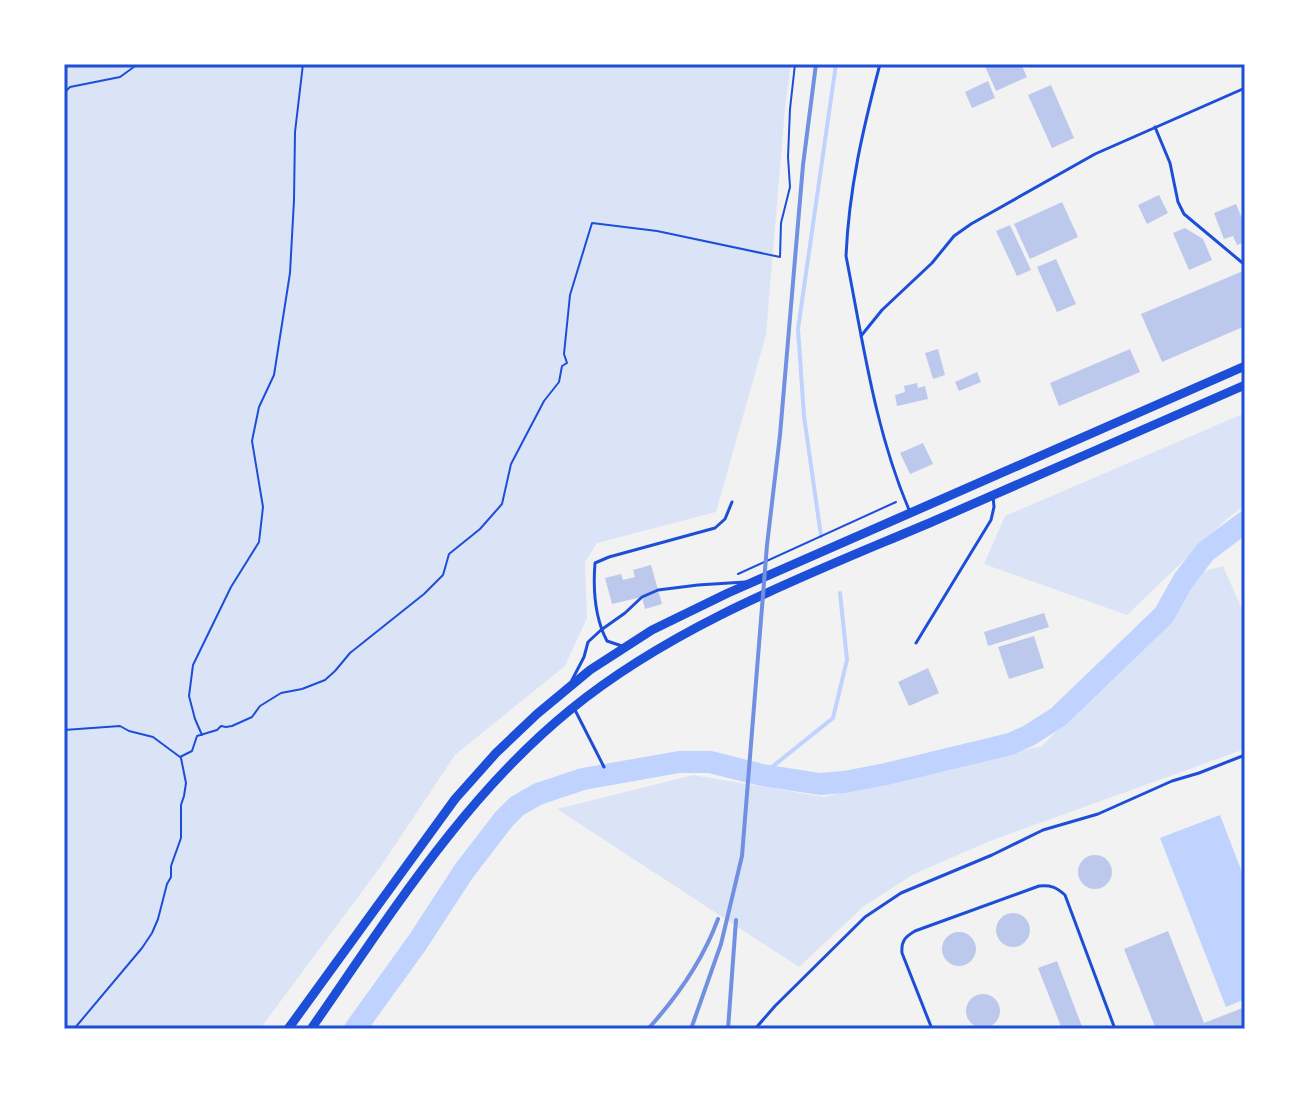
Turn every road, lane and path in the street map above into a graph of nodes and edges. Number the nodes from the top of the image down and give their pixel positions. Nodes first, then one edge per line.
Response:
1 (138, 64) edge
2 (303, 64) edge
3 (795, 64) edge
4 (880, 64) edge
5 (1245, 88) edge
6 (64, 93) edge
7 (1155, 127) junction
8 (1245, 265) edge
9 (861, 336) junction
10 (1245, 366) edge
11 (1245, 385) edge
12 (993, 495) junction
13 (904, 498) junction
14 (732, 502) dead end
15 (910, 512) junction
16 (753, 582) junction
17 (722, 583) junction
18 (601, 630) junction
19 (916, 643) dead end
20 (626, 647) junction
21 (567, 689) junction
22 (574, 707) junction
23 (64, 730) edge
24 (202, 735) junction
25 (1245, 755) edge
26 (180, 757) junction
27 (604, 767) dead end
28 (74, 1029) edge
29 (288, 1029) edge
30 (311, 1029) edge
31 (755, 1029) edge
32 (932, 1029) edge
33 (1115, 1029) edge

1 - 6 path
2 - 24 path
3 - 24 path
4 - 9 lane
5 - 7 lane
7 - 8 lane
7 - 9 lane
9 - 13 lane
10 - 15 street
11 - 12 street
12 - 19 lane
12 - 22 street
13 - 15 lane
13 - 17 path
14 - 18 lane
15 - 16 street
16 - 17 lane
16 - 20 street
17 - 18 lane
18 - 20 lane
18 - 21 lane
20 - 21 street
21 - 29 street
22 - 27 lane
22 - 30 street
23 - 26 path
24 - 26 path
25 - 31 lane
26 - 28 path
32 - 33 lane

